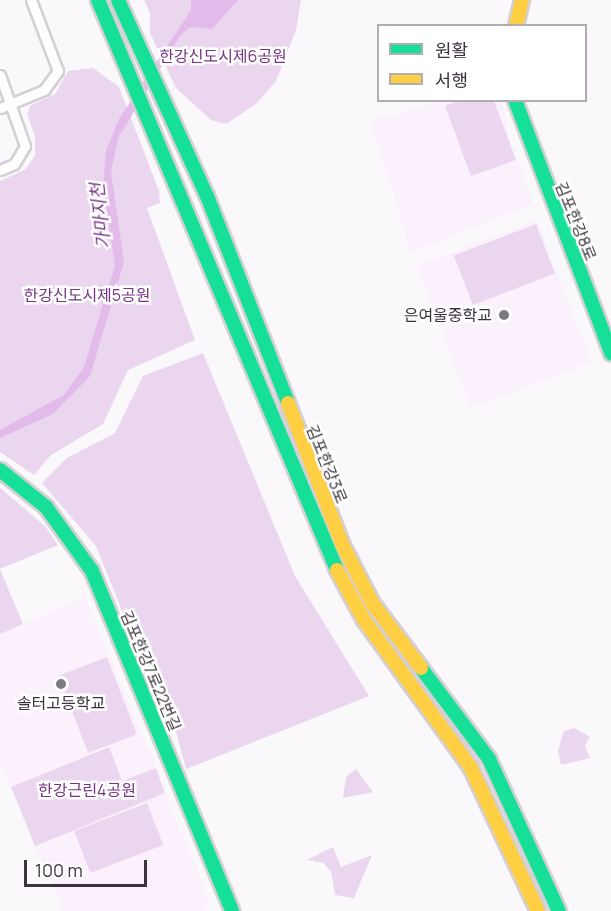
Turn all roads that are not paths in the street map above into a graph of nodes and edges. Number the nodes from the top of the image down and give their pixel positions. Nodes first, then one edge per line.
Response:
1 (31, 0) edge
2 (98, 0) edge
3 (118, 0) edge
4 (522, 0) edge
5 (516, 24) edge
6 (0, 75) edge
7 (516, 102) edge
8 (13, 103) junction
9 (0, 108) edge
10 (0, 170) edge
11 (611, 353) edge
12 (0, 470) edge
13 (232, 911) edge
14 (538, 911) edge
15 (559, 911) edge

1 - 8 street
2 - 14 street
3 - 15 street, 김포한강3로
4 - 5 street
6 - 8 street
7 - 11 street, 김포한강8로
8 - 9 street
8 - 10 street
12 - 13 street, 김포한강7로22번길

